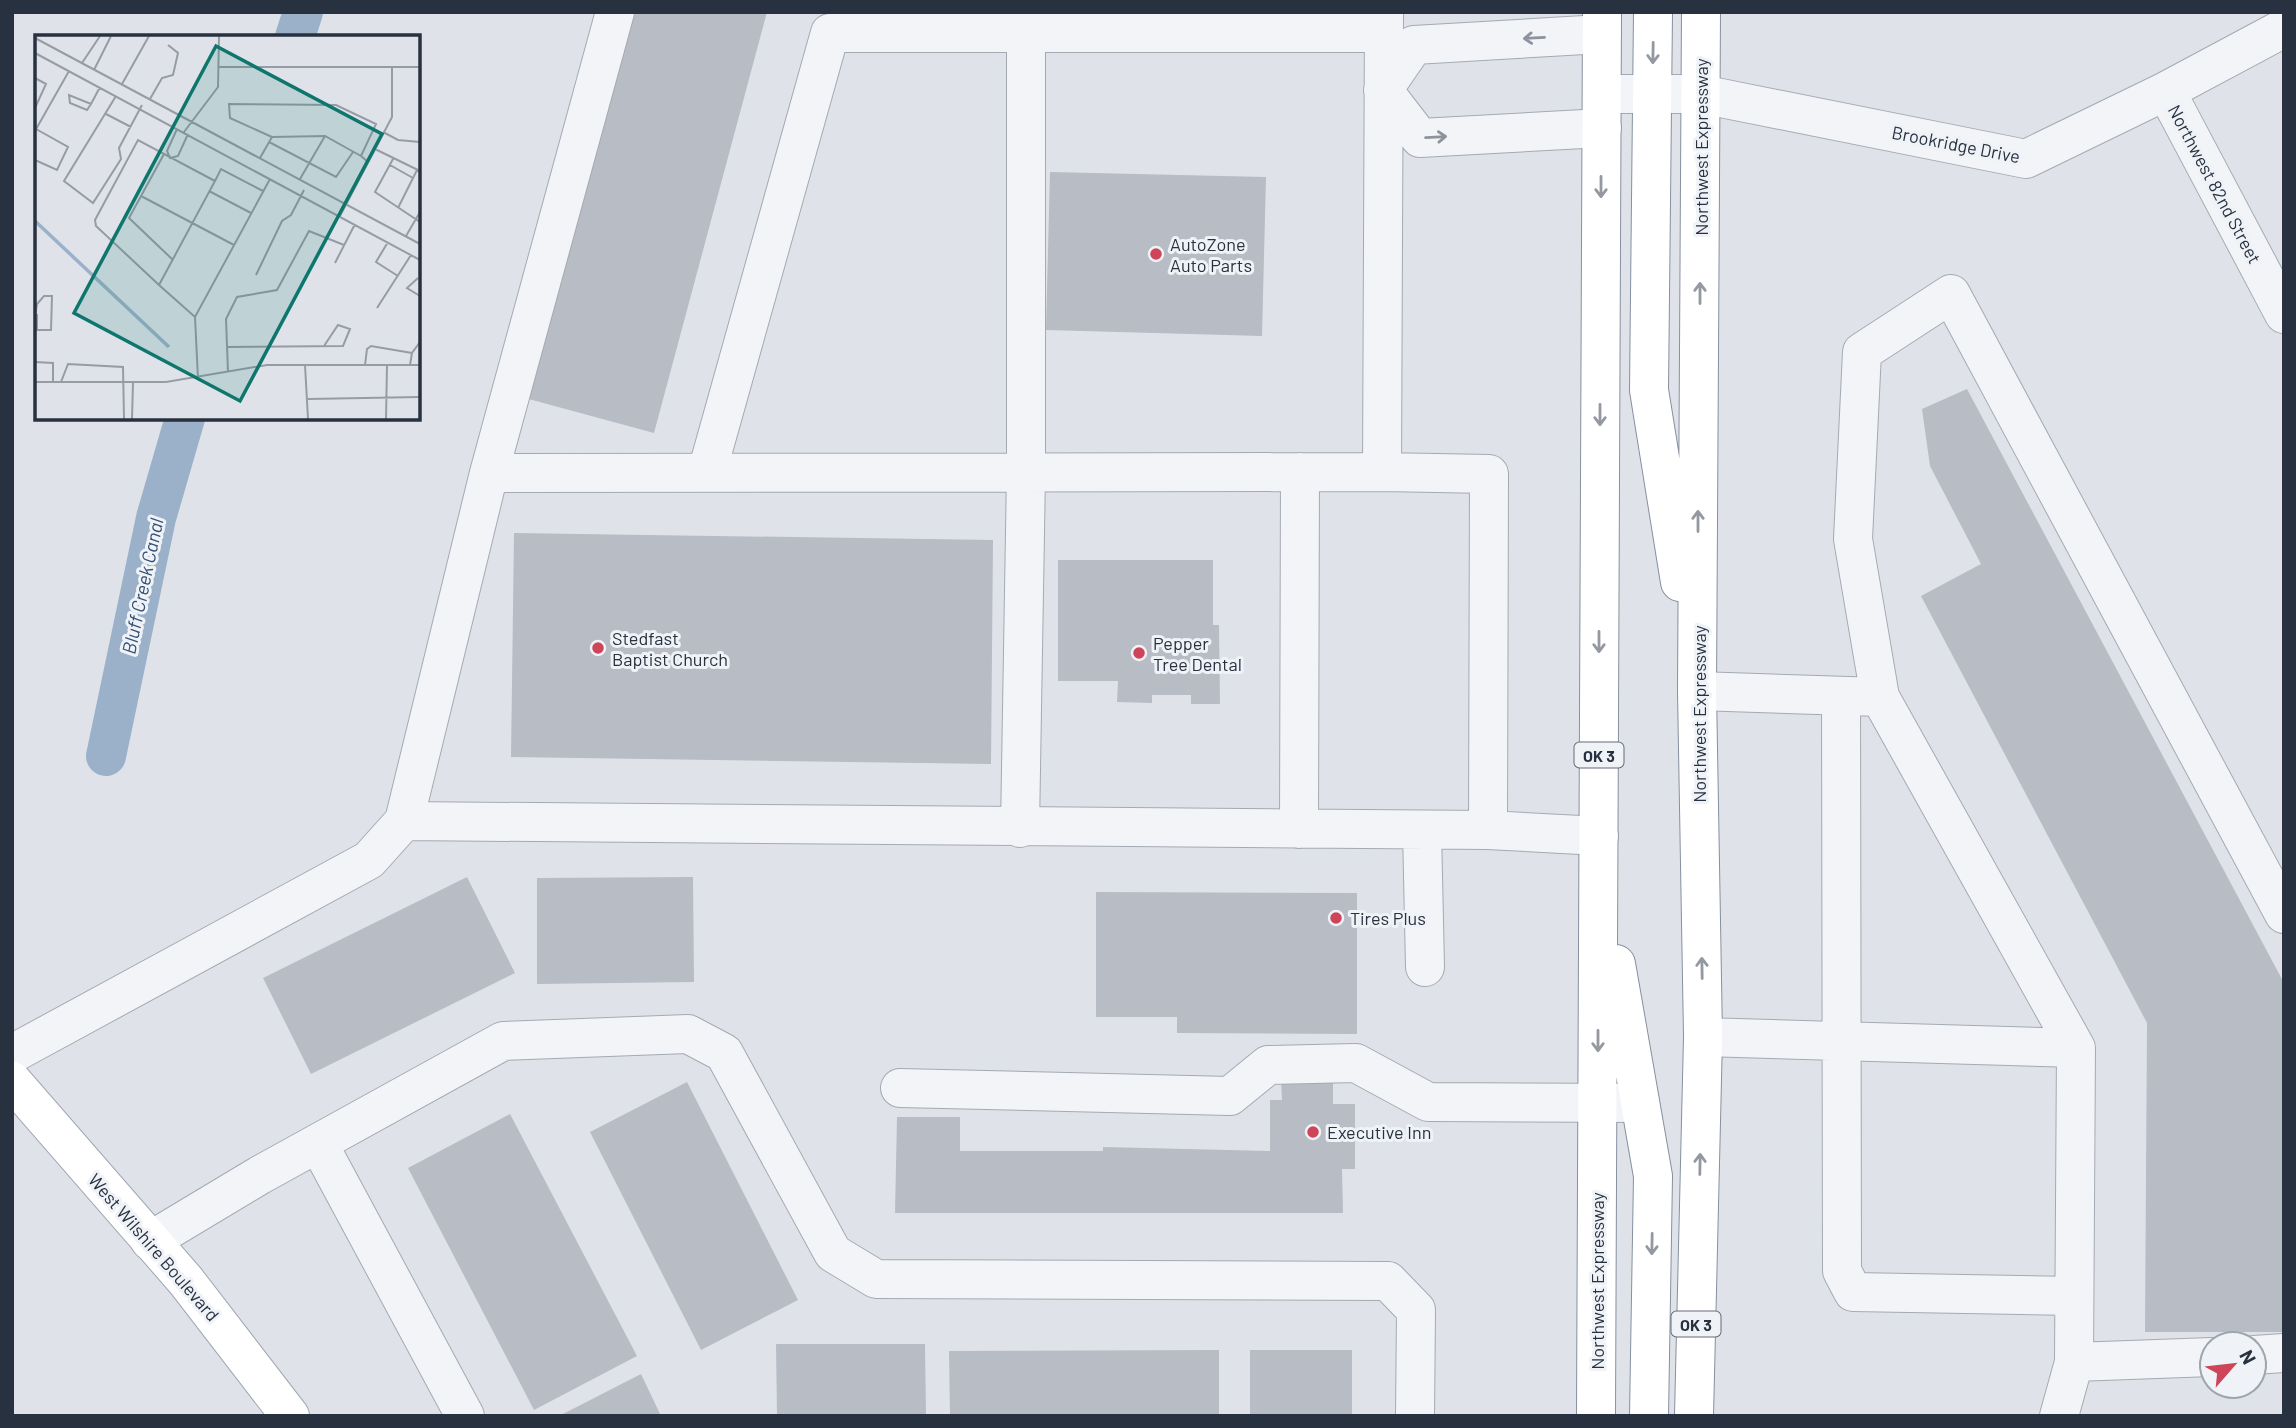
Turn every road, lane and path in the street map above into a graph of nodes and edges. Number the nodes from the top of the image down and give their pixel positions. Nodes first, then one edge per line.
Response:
1 (615, 12) edge
2 (1653, 12) edge
3 (1701, 12) edge
4 (1383, 23) edge
5 (1602, 23) edge
6 (2284, 28) edge
7 (1026, 33) junction
8 (1382, 90) junction
9 (2166, 91) junction
10 (1652, 94) junction
11 (1701, 94) junction
12 (1602, 111) junction
13 (2284, 314) edge
14 (707, 472) junction
15 (1026, 472) junction
16 (1300, 472) junction
17 (1382, 472) junction
18 (489, 473) junction
19 (1697, 691) junction
20 (1841, 696) junction
21 (1880, 697) junction
22 (404, 821) junction
23 (1020, 828) junction
24 (1299, 829) junction
25 (1422, 830) junction
26 (1488, 831) junction
27 (1599, 850) junction
28 (2284, 914) edge
29 (1424, 967) dead end
30 (1703, 1037) junction
31 (1843, 1041) junction
32 (2076, 1048) junction
33 (12, 1054) edge
34 (12, 1081) edge
35 (900, 1088) dead end
36 (1640, 1103) junction
37 (1598, 1105) junction
38 (318, 1143) junction
39 (150, 1241) junction
40 (2074, 1296) junction
41 (2198, 1357) edge
42 (2074, 1362) junction
43 (290, 1416) edge
44 (464, 1416) edge
45 (1415, 1416) edge
46 (1596, 1416) edge
47 (1649, 1416) edge
48 (1694, 1416) edge
49 (2059, 1416) edge

1 - 18 street
2 -> 10 main road
3 - 11 main road, Northwest Expressway / OK 3
4 - 7 street
4 - 8 street
5 -> 8 street
5 - 12 main road, Northwest Expressway / OK 3
6 - 9 street, Brookridge Drive
7 - 14 street
7 - 15 street
8 -> 12 street, Brookridge Drive
8 - 17 street
9 - 11 street, Brookridge Drive
9 - 13 street, Northwest 82nd Street
10 - 11 street, Brookridge Drive
10 - 12 street, Brookridge Drive
10 - 19 main road
19 -> 11 main road, Northwest Expressway / OK 3
12 -> 27 main road, Northwest Expressway / OK 3
14 - 15 street
14 - 18 street
15 - 16 street
15 - 23 street
16 - 17 street
16 - 24 street
17 - 26 street
18 - 22 street
19 - 20 street
30 -> 19 main road, Northwest Expressway / OK 3
20 - 21 street
20 - 31 street
21 - 28 street
21 - 32 street
22 - 23 street
22 - 33 street
23 - 24 street
24 - 25 street
25 - 26 street
25 - 29 street
26 - 27 street
27 - 36 main road
27 -> 37 main road, Northwest Expressway / OK 3
30 - 31 street
48 -> 30 main road, Northwest Expressway / OK 3
31 - 32 street
31 - 40 street
32 - 40 street
34 - 39 main road, West Wilshire Boulevard
35 - 37 street
36 - 37 street
36 -> 47 main road
37 - 46 main road, Northwest Expressway / OK 3
38 - 39 street
38 - 44 street
38 - 45 street
39 - 43 main road, West Wilshire Boulevard
40 - 42 street
41 - 42 street
42 - 49 street

